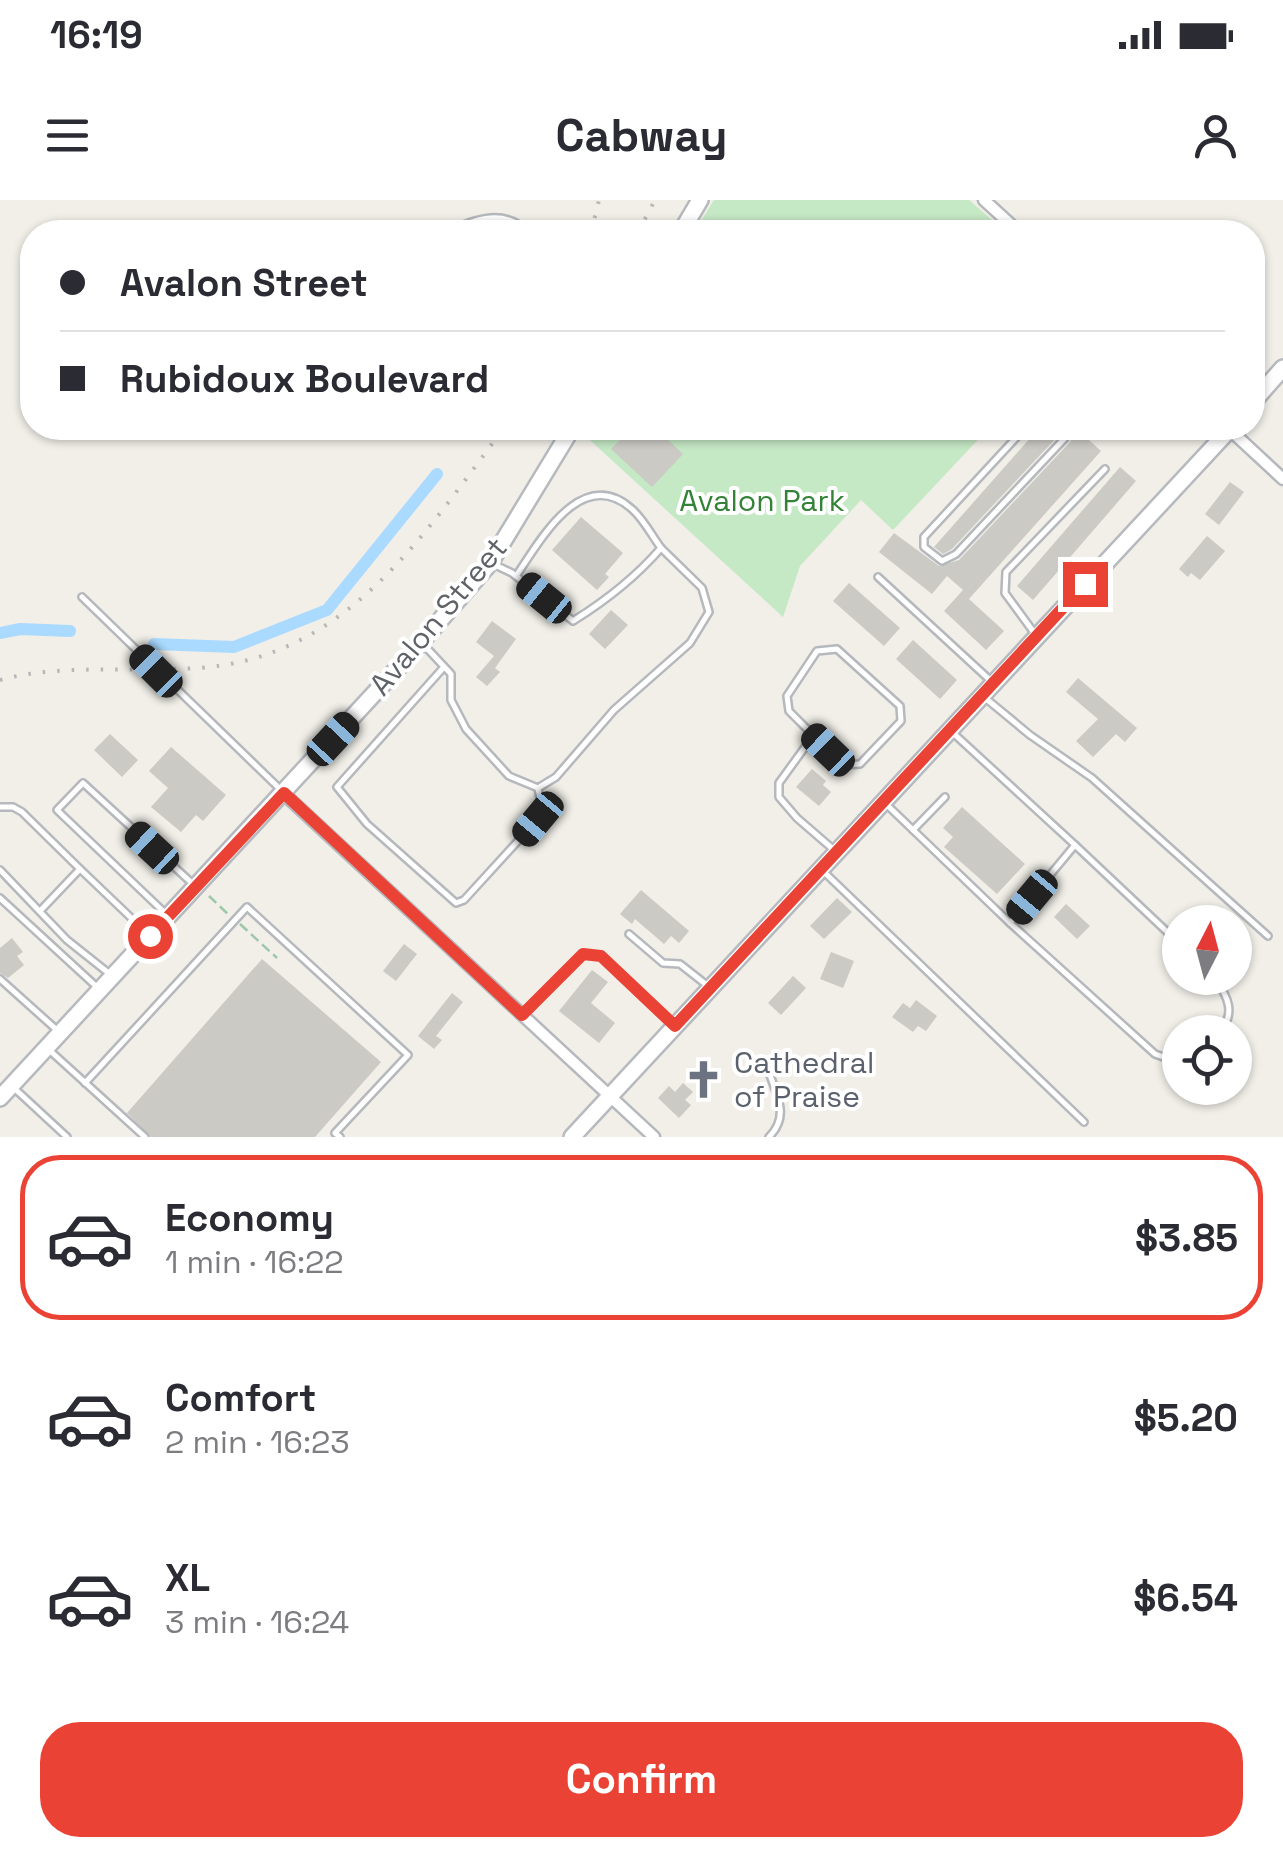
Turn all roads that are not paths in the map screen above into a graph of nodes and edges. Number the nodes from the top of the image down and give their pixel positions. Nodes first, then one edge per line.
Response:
1 (984, 200) edge
2 (478, 220) edge
3 (511, 220) edge
4 (1006, 220) edge
5 (1283, 368) edge
6 (1265, 388) edge
7 (565, 440) edge
8 (1014, 440) edge
9 (1063, 440) edge
10 (1218, 440) edge
11 (1242, 440) edge
12 (1105, 469) dead end
13 (1283, 479) edge
14 (661, 548) junction
15 (490, 563) junction
16 (516, 576) junction
17 (878, 577) dead end
18 (82, 597) dead end
19 (1037, 636) junction
20 (421, 642) junction
21 (444, 667) junction
22 (994, 683) junction
23 (982, 696) junction
24 (950, 730) junction
25 (814, 736) junction
26 (538, 788) junction
27 (284, 793) junction
28 (945, 796) dead end
29 (884, 801) junction
30 (0, 807) edge
31 (913, 830) junction
32 (1075, 845) junction
33 (836, 852) junction
34 (821, 868) junction
35 (80, 869) junction
36 (0, 870) edge
37 (203, 892) junction
38 (0, 898) edge
39 (40, 911) junction
40 (169, 916) junction
41 (1010, 923) junction
42 (1162, 927) edge
43 (629, 934) dead end
44 (150, 936) junction
45 (1268, 936) dead end
46 (113, 976) junction
47 (0, 979) edge
48 (710, 988) junction
49 (100, 990) junction
50 (522, 1015) junction
51 (675, 1026) junction
52 (60, 1033) junction
53 (47, 1048) junction
54 (1162, 1057) edge
55 (770, 1074) dead end
56 (85, 1082) junction
57 (12, 1086) junction
58 (610, 1096) junction
59 (0, 1098) edge
60 (1084, 1122) dead end
61 (67, 1137) edge
62 (145, 1137) edge
63 (340, 1137) edge
64 (572, 1137) edge
65 (654, 1137) edge
66 (769, 1137) edge

1 - 4 street
2 - 3 lane
5 - 6 main road
7 - 15 main road, Avalon Street
8 - 9 lane
10 - 19 main road
11 - 13 street
12 - 19 lane
14 - 16 lane
14 - 16 lane
14 - 26 lane
15 - 16 lane
15 - 20 main road, Avalon Street
17 - 22 lane
18 - 27 lane
19 - 22 main road
20 - 21 lane
20 - 27 main road, Avalon Street
21 - 26 lane
21 - 26 lane
22 - 23 main road
23 - 24 main road
23 - 45 lane
24 - 29 main road
24 - 32 lane
25 - 25 lane
25 - 33 lane
27 - 37 main road, Avalon Street
27 - 50 street
28 - 31 lane
29 - 31 lane
29 - 33 main road
30 - 35 lane
31 - 41 lane
32 - 41 lane
32 - 42 lane
33 - 34 main road
34 - 48 main road
34 - 60 lane
35 - 39 lane
35 - 44 lane
36 - 39 lane
37 - 40 main road, Avalon Street
37 - 40 lane
38 - 49 lane
39 - 46 lane
40 - 44 main road, Avalon Street
41 - 54 lane
43 - 48 lane
44 - 46 main road, Avalon Street
46 - 49 main road, Avalon Street
47 - 52 lane
48 - 51 main road
49 - 52 main road, Avalon Street
50 - 51 lane
50 - 58 street
51 - 58 main road
52 - 53 main road, Avalon Street
53 - 56 lane
53 - 57 main road, Avalon Street
55 - 66 lane
56 - 62 lane
56 - 63 lane
57 - 59 main road, Avalon Street
57 - 61 lane
58 - 64 main road
58 - 65 street

